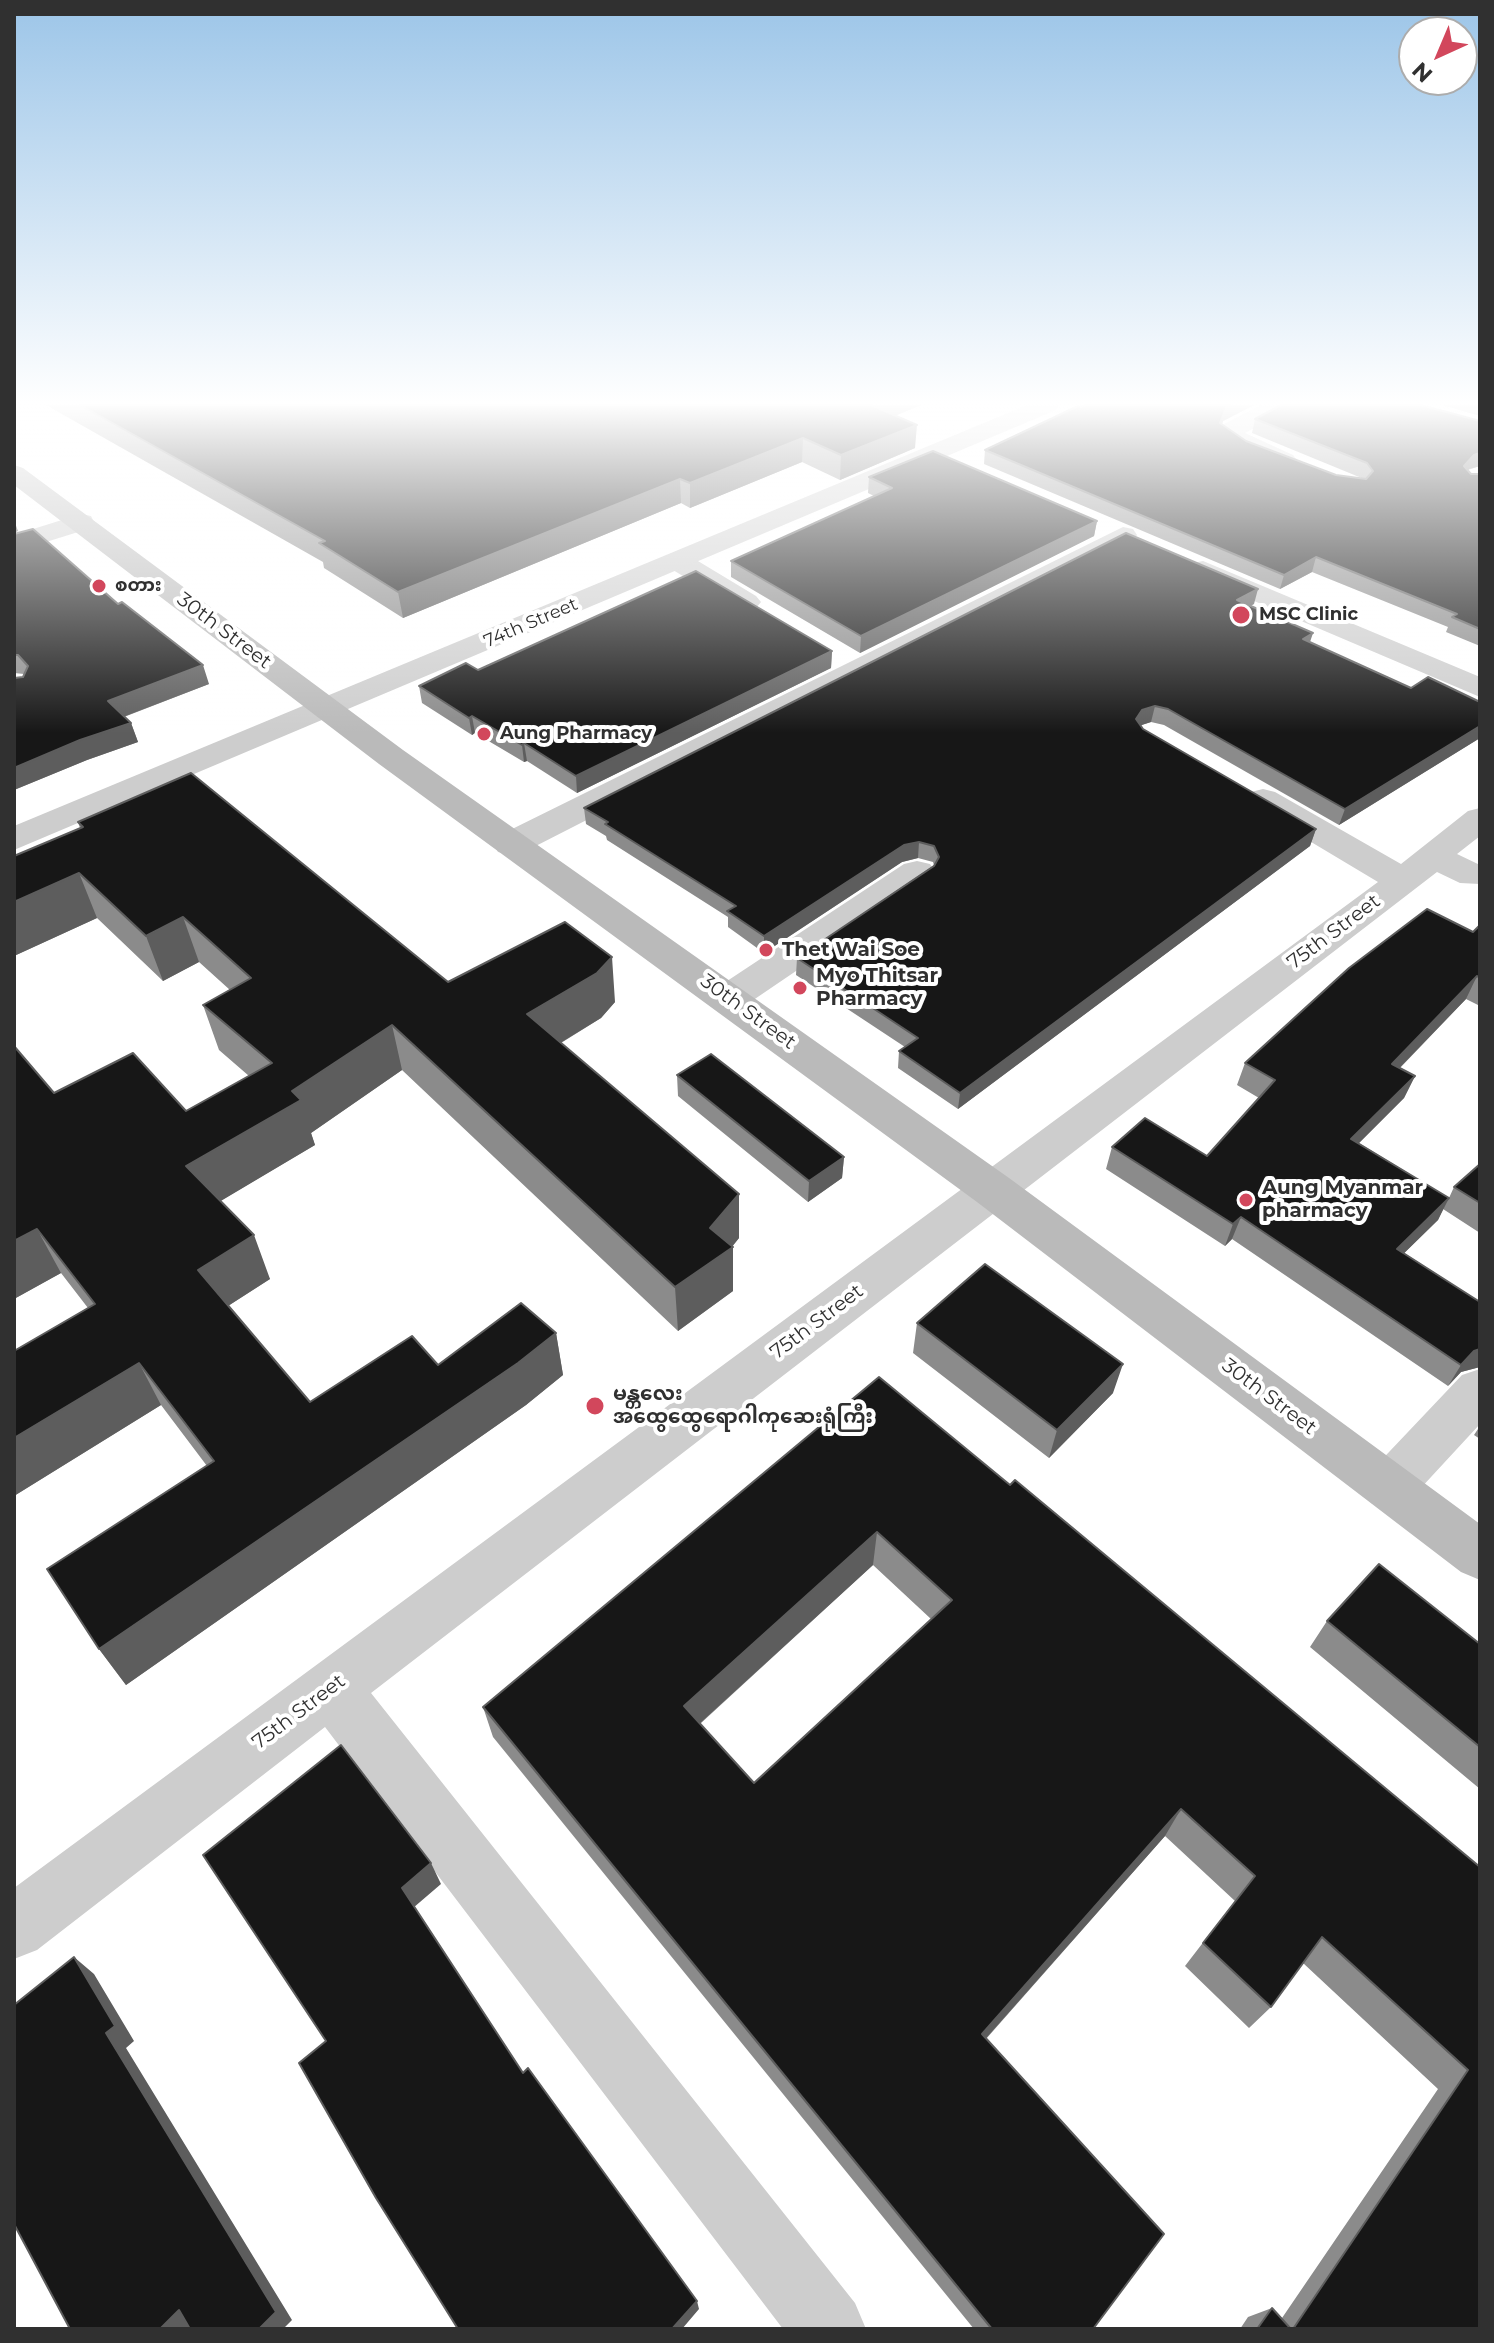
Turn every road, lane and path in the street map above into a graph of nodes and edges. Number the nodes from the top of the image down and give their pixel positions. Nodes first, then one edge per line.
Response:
1 (71, 514) edge
2 (789, 514) edge
3 (81, 522) junction
4 (1093, 523) edge
5 (14, 544) edge
6 (1178, 558) edge
7 (678, 561) junction
8 (768, 615) edge
9 (1480, 688) edge
10 (328, 708) junction
11 (1231, 781) edge
12 (1480, 818) edge
13 (14, 839) edge
14 (511, 844) junction
15 (1434, 857) junction
16 (917, 872) dead end
17 (1473, 875) dead end
18 (1403, 881) junction
19 (729, 998) junction
20 (993, 1190) junction
21 (1480, 1390) edge
22 (1389, 1487) junction
23 (1480, 1555) edge
24 (331, 1688) junction
25 (14, 1927) edge
26 (829, 2329) edge

1 - 3 main road, 30th Street
2 - 7 street, 74th Street
3 - 5 street
3 - 10 main road, 30th Street
4 - 14 street
6 - 9 street
7 - 8 street
7 - 10 street, 74th Street
10 - 13 street, 74th Street
10 - 14 main road, 30th Street
11 - 18 street
12 - 15 street, 75th Street
14 - 19 main road, 30th Street
15 - 17 street
15 - 18 street, 75th Street
16 - 19 street
18 - 20 street, 75th Street
19 - 20 main road, 30th Street
20 - 22 main road, 30th Street
20 - 24 street, 75th Street
21 - 22 street
22 - 23 main road, 30th Street
24 - 25 street, 75th Street
24 - 26 street

